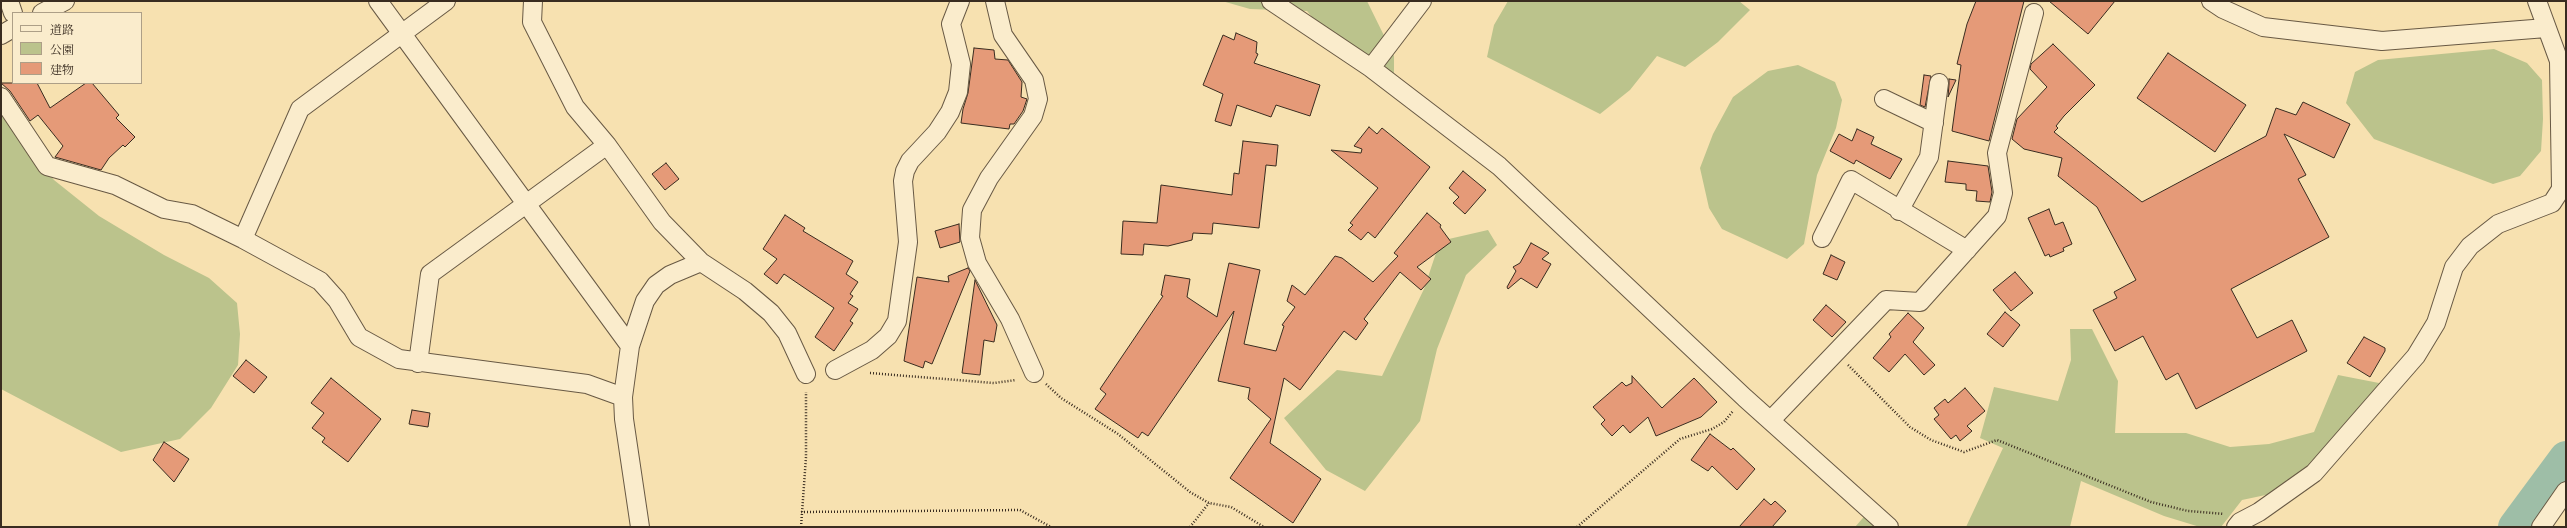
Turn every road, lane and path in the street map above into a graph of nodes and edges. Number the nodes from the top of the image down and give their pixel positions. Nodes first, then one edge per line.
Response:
1 (9, 1) edge
2 (65, 1) edge
3 (378, 1) edge
4 (446, 1) edge
5 (533, 1) edge
6 (960, 1) edge
7 (995, 1) edge
8 (1272, 1) edge
9 (1422, 1) edge
10 (2211, 1) edge
11 (2537, 1) edge
12 (13, 12) edge
13 (44, 12) edge
14 (2034, 13) dead end
15 (2546, 28) junction
16 (12, 29) edge
17 (401, 32) junction
18 (1, 35) edge
19 (1371, 68) junction
20 (1939, 83) dead end
21 (1, 97) edge
22 (1884, 99) dead end
23 (1934, 123) junction
24 (607, 146) junction
25 (527, 204) junction
26 (1899, 211) junction
27 (1822, 238) dead end
28 (243, 239) junction
29 (1967, 250) junction
30 (701, 262) junction
31 (630, 346) junction
32 (1836, 353) junction
33 (418, 363) junction
34 (834, 370) dead end
35 (866, 372) dead end
36 (1034, 373) junction
37 (806, 374) joint
38 (623, 397) junction
39 (1745, 398) junction
40 (1771, 420) junction
41 (2566, 491) edge
42 (1209, 503) junction
43 (801, 512) junction
44 (2238, 524) edge
45 (640, 527) edge
46 (801, 527) edge
47 (1050, 527) edge
48 (1190, 527) edge
49 (1264, 527) edge
50 (1577, 527) edge
51 (1889, 527) edge
52 (2540, 527) edge

1 - 12 street
2 - 13 street
3 - 17 street
4 - 17 street
5 - 24 street
6 - 34 street
7 - 36 street
8 - 19 street
9 - 19 street
10 - 15 street
11 - 15 street
14 - 29 street
15 - 44 street
16 - 18 street
17 - 25 street
17 - 28 street
19 - 39 street
20 - 23 street
21 - 28 street
22 - 23 street
23 - 26 street
24 - 25 street
24 - 30 street
25 - 31 street
25 - 33 street
26 - 27 street
26 - 29 street
28 - 33 street
29 - 32 street
30 - 31 street
30 - 37 street
31 - 38 street
32 - 40 street
32 - 44 path
33 - 38 street
35 - 36 path
36 - 42 path
37 - 43 path
38 - 45 street
39 - 40 street
39 - 50 path
40 - 51 street
41 - 52 street
42 - 48 path
42 - 49 path
43 - 46 path
43 - 47 path

